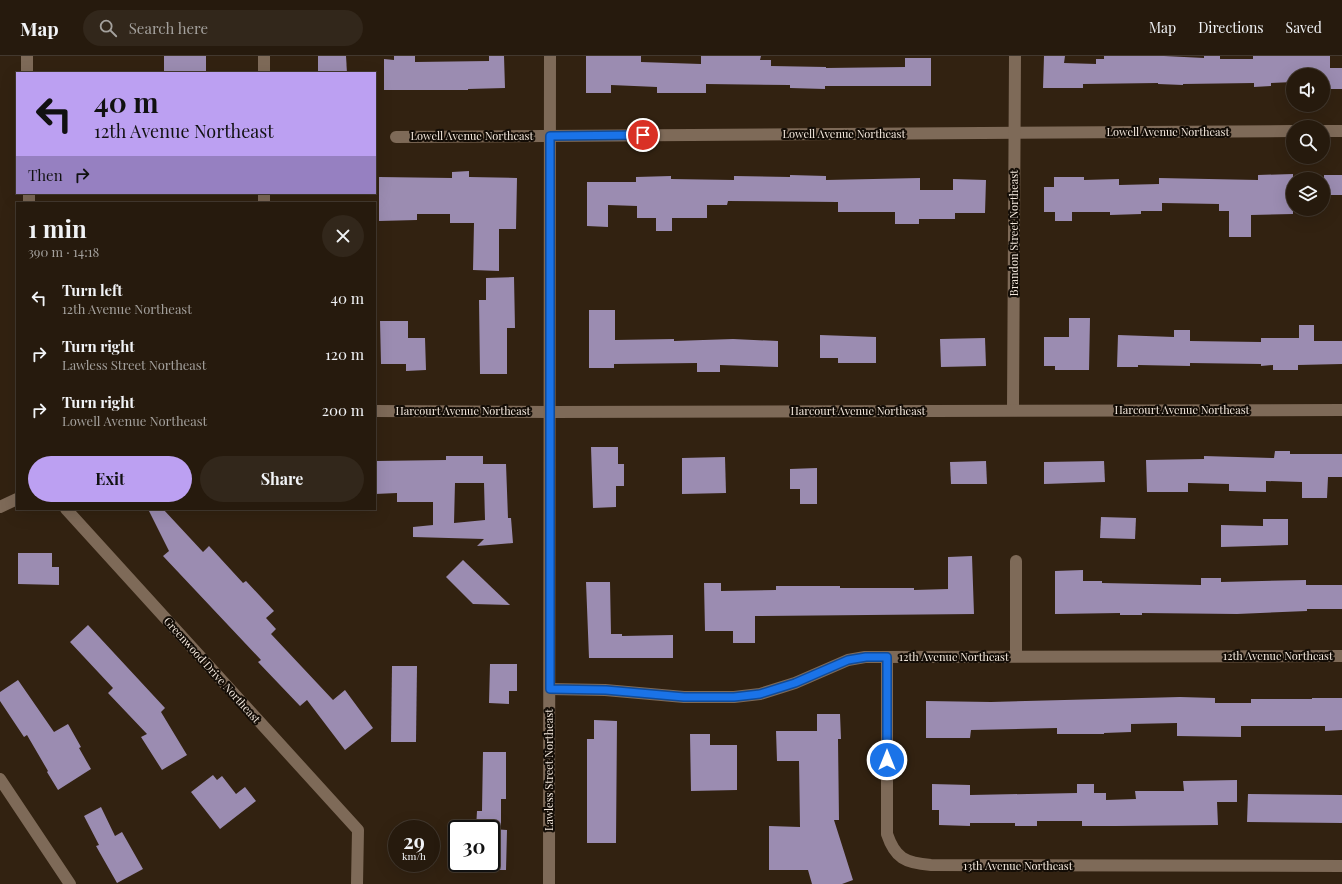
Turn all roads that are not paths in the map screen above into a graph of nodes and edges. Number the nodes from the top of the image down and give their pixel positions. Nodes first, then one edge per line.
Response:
1 (27, 56) edge
2 (264, 56) edge
3 (550, 56) edge
4 (1015, 56) edge
5 (27, 72) edge
6 (264, 72) edge
7 (1330, 131) edge
8 (1342, 131) edge
9 (1286, 132) edge
10 (1014, 133) junction
11 (550, 136) junction
12 (396, 137) dead end
13 (1013, 410) junction
14 (1342, 410) edge
15 (376, 411) edge
16 (550, 412) junction
17 (16, 499) edge
18 (0, 507) edge
19 (67, 510) edge
20 (1016, 561) dead end
21 (1016, 656) junction
22 (1342, 656) edge
23 (887, 657) junction
24 (550, 689) junction
25 (0, 779) edge
26 (1342, 866) edge
27 (70, 884) edge
28 (357, 884) edge
29 (549, 884) edge

1 - 5 street
2 - 6 street
3 - 11 street, Lawless Street Northeast
4 - 10 street, Brandon Street Northeast
7 - 8 street
9 - 10 street, Lowell Avenue Northeast
10 - 11 street, Lowell Avenue Northeast
10 - 13 street, Brandon Street Northeast
11 - 12 street, Lowell Avenue Northeast
11 - 16 street, Lawless Street Northeast
13 - 14 street, Harcourt Avenue Northeast
13 - 16 street, Harcourt Avenue Northeast
15 - 16 street, Harcourt Avenue Northeast
16 - 24 street, Lawless Street Northeast
17 - 18 street
19 - 28 street, Greenwood Drive Northeast
20 - 21 street
21 - 22 street, 12th Avenue Northeast
21 - 23 street, 12th Avenue Northeast
23 - 24 street, 12th Avenue Northeast
23 - 26 street, 13th Avenue Northeast
24 - 29 street, Lawless Street Northeast
25 - 27 street

